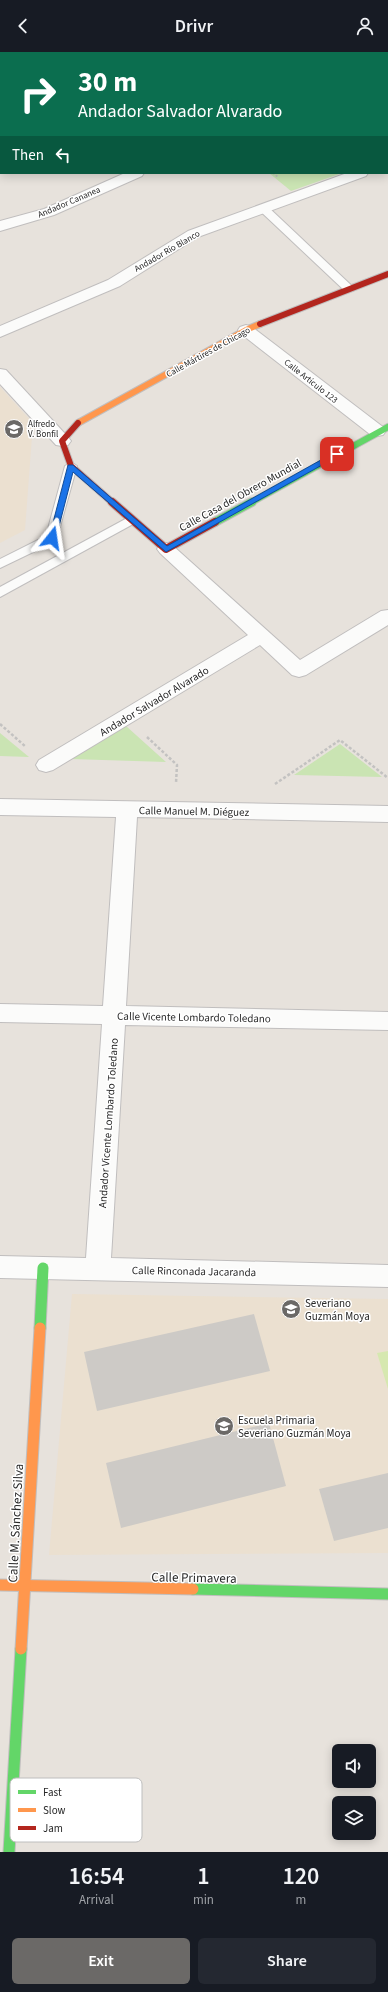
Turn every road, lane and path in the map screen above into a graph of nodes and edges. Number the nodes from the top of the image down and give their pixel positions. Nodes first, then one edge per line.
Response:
1 (134, 174) edge
2 (358, 174) edge
3 (263, 208) junction
4 (0, 226) edge
5 (388, 274) edge
6 (349, 289) junction
7 (246, 330) junction
8 (0, 332) edge
9 (0, 374) edge
10 (382, 429) edge
11 (62, 442) junction
12 (71, 466) junction
13 (131, 520) junction
14 (166, 549) junction
15 (0, 564) edge
16 (0, 593) edge
17 (388, 616) edge
18 (261, 636) junction
19 (126, 718) junction
20 (0, 724) edge
21 (46, 765) joint
22 (388, 778) edge
23 (274, 785) dead end
24 (0, 807) edge
25 (127, 809) junction
26 (173, 810) junction
27 (388, 814) edge
28 (0, 1013) edge
29 (115, 1016) junction
30 (388, 1021) edge
31 (0, 1267) edge
32 (43, 1268) junction
33 (98, 1269) junction
34 (388, 1276) edge
35 (0, 1585) edge
36 (25, 1586) junction
37 (388, 1594) edge
38 (13, 1778) edge
39 (10, 1835) edge
40 (9, 1852) edge

1 - 4 street, Andador Cananea
2 - 3 street, Andador Río Blanco
3 - 6 lane
3 - 8 street, Andador Río Blanco
5 - 6 street, Calle Mártires de Chicago
6 - 7 street, Calle Mártires de Chicago
7 - 10 street, Calle Artículo 123
7 - 11 street, Calle Mártires de Chicago
9 - 11 street
10 - 14 street, Calle Casa del Obrero Mundial
11 - 12 street
12 - 13 street
12 - 15 lane
13 - 14 street
13 - 16 lane
14 - 18 street
17 - 18 street
18 - 19 street, Andador Salvador Alvarado
19 - 21 street, Andador Salvador Alvarado
19 - 26 path
20 - 21 path
22 - 23 path
24 - 25 street, Calle Manuel M. Diéguez
25 - 26 street, Calle Manuel M. Diéguez
25 - 29 street, Andador Vicente Lombardo Toledano
26 - 27 street, Calle Manuel M. Diéguez
28 - 29 street, Calle Vicente Lombardo Toledano
29 - 30 street, Calle Vicente Lombardo Toledano
29 - 33 street, Andador Vicente Lombardo Toledano
31 - 32 street, Calle Rinconada Jacaranda
32 - 33 street, Calle Rinconada Jacaranda
32 - 36 street, Calle M. Sánchez Silva
33 - 34 street, Calle Rinconada Jacaranda
35 - 36 street, Calle Primavera
36 - 37 street, Calle Primavera
36 - 38 street, Calle M. Sánchez Silva
39 - 40 street, Calle M. Sánchez Silva

